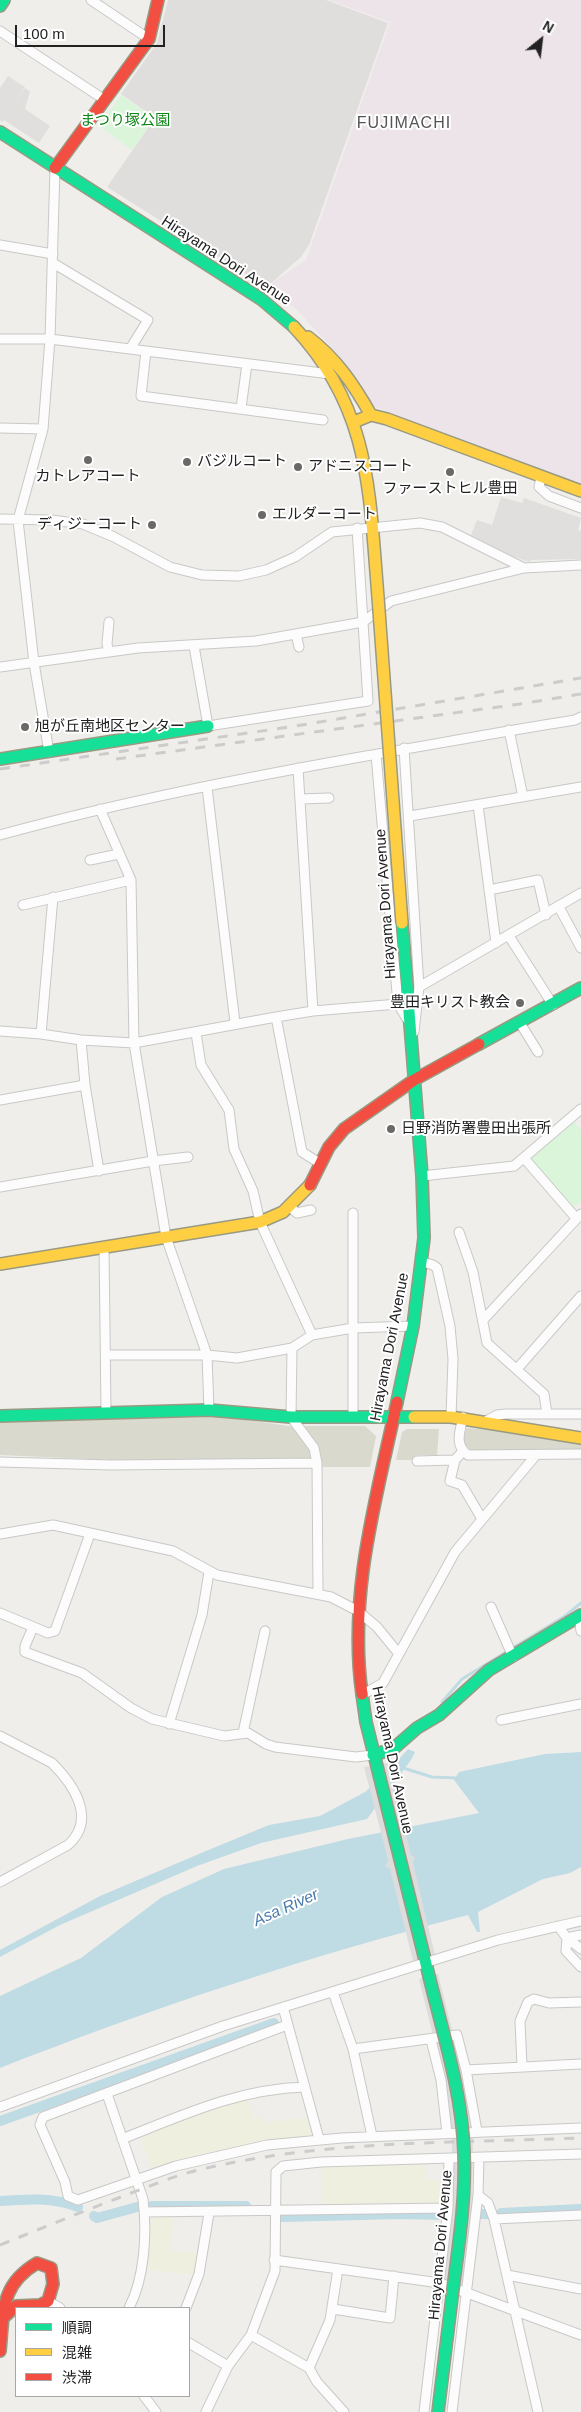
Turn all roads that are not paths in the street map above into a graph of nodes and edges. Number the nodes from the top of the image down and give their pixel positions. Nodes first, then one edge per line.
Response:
1 (4, 0) edge
2 (91, 0) edge
3 (158, 0) edge
4 (0, 6) edge
5 (0, 31) edge
6 (149, 39) junction
7 (105, 100) junction
8 (0, 132) edge
9 (55, 168) junction
10 (0, 245) edge
11 (53, 259) junction
12 (300, 332) junction
13 (0, 339) edge
14 (50, 339) junction
15 (130, 349) junction
16 (146, 351) junction
17 (248, 364) junction
18 (330, 374) junction
19 (241, 408) junction
20 (371, 415) junction
21 (323, 420) dead end
22 (354, 422) junction
23 (0, 428) edge
24 (43, 429) junction
25 (541, 477) junction
26 (581, 491) edge
27 (581, 508) edge
28 (0, 519) edge
29 (18, 520) junction
30 (371, 526) junction
31 (357, 528) junction
32 (581, 565) edge
33 (524, 568) junction
34 (109, 622) dead end
35 (363, 622) junction
36 (296, 634) junction
37 (194, 646) junction
38 (299, 647) dead end
39 (109, 652) junction
40 (34, 663) junction
41 (0, 668) edge
42 (581, 717) edge
43 (208, 726) junction
44 (509, 730) junction
45 (404, 748) junction
46 (49, 752) junction
47 (376, 755) junction
48 (0, 759) edge
49 (298, 768) junction
50 (207, 787) junction
51 (581, 787) edge
52 (523, 797) junction
53 (329, 798) dead end
54 (300, 799) junction
55 (478, 805) junction
56 (100, 809) junction
57 (410, 816) junction
58 (0, 835) edge
59 (119, 854) junction
60 (90, 860) dead end
61 (131, 880) junction
62 (413, 888) junction
63 (389, 890) junction
64 (489, 890) junction
65 (581, 893) edge
66 (53, 898) junction
67 (23, 905) dead end
68 (558, 907) junction
69 (546, 915) junction
70 (509, 936) junction
71 (496, 943) junction
72 (581, 948) edge
73 (419, 987) junction
74 (581, 988) edge
75 (398, 1004) junction
76 (553, 1004) junction
77 (313, 1011) junction
78 (276, 1018) junction
79 (520, 1022) junction
80 (235, 1023) junction
81 (410, 1026) junction
82 (0, 1031) edge
83 (196, 1033) junction
84 (41, 1034) junction
85 (81, 1040) junction
86 (134, 1042) junction
87 (412, 1046) junction
88 (538, 1052) dead end
89 (414, 1080) junction
90 (85, 1085) junction
91 (0, 1100) edge
92 (580, 1111) edge
93 (188, 1157) dead end
94 (524, 1158) junction
95 (153, 1161) junction
96 (321, 1164) junction
97 (99, 1171) junction
98 (422, 1176) junction
99 (0, 1187) edge
100 (290, 1207) junction
101 (311, 1210) dead end
102 (353, 1214) dead end
103 (578, 1216) edge
104 (260, 1222) junction
105 (459, 1232) dead end
106 (166, 1237) junction
107 (104, 1247) junction
108 (423, 1262) junction
109 (0, 1264) edge
110 (581, 1296) edge
111 (484, 1319) junction
112 (413, 1326) junction
113 (353, 1328) junction
114 (312, 1336) junction
115 (292, 1348) junction
116 (106, 1355) junction
117 (207, 1355) junction
118 (517, 1369) junction
119 (209, 1410) junction
120 (106, 1411) junction
121 (579, 1412) edge
122 (547, 1414) junction
123 (0, 1416) edge
124 (392, 1416) junction
125 (291, 1417) junction
126 (353, 1417) junction
127 (457, 1417) junction
128 (486, 1421) junction
129 (581, 1438) edge
130 (463, 1451) junction
131 (581, 1454) edge
132 (536, 1455) junction
133 (455, 1460) junction
134 (417, 1461) dead end
135 (0, 1462) edge
136 (318, 1463) junction
137 (482, 1519) junction
138 (0, 1534) edge
139 (90, 1534) junction
140 (210, 1572) junction
141 (318, 1593) junction
142 (491, 1607) dead end
143 (358, 1611) junction
144 (0, 1613) edge
145 (580, 1616) edge
146 (33, 1627) junction
147 (266, 1631) dead end
148 (581, 1631) edge
149 (511, 1651) junction
150 (399, 1654) junction
151 (362, 1695) junction
152 (581, 1704) edge
153 (501, 1720) dead end
154 (169, 1724) junction
155 (243, 1732) junction
156 (0, 1736) edge
157 (373, 1755) junction
158 (0, 1882) edge
159 (581, 1921) edge
160 (558, 1926) junction
161 (581, 1935) edge
162 (567, 1938) junction
163 (581, 1949) edge
164 (424, 1961) junction
165 (581, 1968) edge
166 (334, 1992) junction
167 (581, 2002) edge
168 (283, 2007) junction
169 (287, 2025) junction
170 (431, 2040) junction
171 (353, 2049) junction
172 (581, 2064) edge
173 (522, 2066) junction
174 (466, 2070) junction
175 (305, 2087) junction
176 (107, 2094) junction
177 (0, 2107) edge
178 (581, 2128) edge
179 (477, 2131) junction
180 (447, 2133) junction
181 (372, 2136) junction
182 (122, 2139) junction
183 (319, 2139) junction
184 (581, 2154) edge
185 (479, 2158) junction
186 (449, 2159) junction
187 (136, 2179) junction
188 (478, 2195) junction
189 (448, 2208) junction
190 (145, 2212) junction
191 (208, 2212) junction
192 (274, 2212) junction
193 (581, 2215) edge
194 (494, 2219) junction
195 (274, 2260) junction
196 (338, 2269) junction
197 (507, 2275) junction
198 (394, 2276) junction
199 (440, 2283) junction
200 (581, 2289) edge
201 (466, 2292) junction
202 (48, 2301) junction
203 (58, 2307) edge
204 (129, 2307) edge
205 (186, 2307) edge
206 (333, 2309) junction
207 (514, 2309) junction
208 (2, 2316) edge
209 (252, 2335) junction
210 (581, 2335) edge
211 (190, 2344) edge
212 (0, 2351) edge
213 (228, 2366) junction
214 (309, 2368) junction
215 (145, 2397) edge
216 (156, 2412) edge
217 (206, 2412) edge
218 (344, 2412) edge
219 (424, 2412) edge
220 (438, 2412) edge
221 (452, 2412) edge
222 (538, 2412) edge

1 - 4 main road
2 - 6 street
3 - 6 main road
5 - 7 street
6 - 7 main road
7 - 9 main road
8 - 9 main road, Hirayama Dori Avenue
9 - 11 street
9 - 12 main road, Hirayama Dori Avenue
10 - 11 street
11 - 14 street
11 - 15 street
12 - 18 main road, Hirayama Dori Avenue
12 - 20 main road
13 - 14 street
14 - 15 street
14 - 24 street
15 - 16 street
16 - 17 street
16 - 19 street
17 - 18 street
17 - 19 street
18 - 22 main road, Hirayama Dori Avenue
19 - 21 street
20 - 22 main road
20 - 25 main road
22 - 30 main road, Hirayama Dori Avenue
23 - 24 street
24 - 29 street
25 - 26 main road
25 - 27 street
28 - 29 street
29 - 31 street
29 - 40 street
30 - 31 street
30 - 33 street
30 - 81 main road, Hirayama Dori Avenue, bridge
31 - 35 street
32 - 33 street
33 - 35 street
34 - 39 street
35 - 36 street
35 - 43 street
36 - 37 street
36 - 38 street
37 - 39 street
37 - 43 street
39 - 40 street
40 - 41 street
40 - 46 street
42 - 44 street
43 - 46 main road
44 - 45 street
44 - 52 street
45 - 47 street
45 - 57 street
46 - 48 main road
47 - 49 street
47 - 63 street
49 - 50 street
49 - 54 street
50 - 56 street
50 - 80 street
51 - 52 street
52 - 55 street
53 - 54 street
54 - 77 street
55 - 57 street
55 - 64 street
56 - 58 street
56 - 59 street
57 - 62 street
59 - 60 street
59 - 61 street
61 - 66 street
61 - 86 street
62 - 63 street
62 - 73 street
63 - 75 street
64 - 69 street
64 - 71 street
65 - 68 street
66 - 67 street
66 - 84 street
68 - 69 street
68 - 72 street
69 - 70 street
70 - 71 street
70 - 76 street
71 - 73 street
73 - 87 street
74 - 76 main road
75 - 77 street
75 - 81 street
76 - 79 main road
77 - 78 street
78 - 80 street
78 - 96 street
79 - 88 street
79 - 89 main road
80 - 83 street
81 - 87 main road, Hirayama Dori Avenue
82 - 84 street
83 - 86 street
83 - 104 street
84 - 85 street
85 - 86 street
85 - 90 street
86 - 95 street
87 - 89 main road, Hirayama Dori Avenue
89 - 96 main road
89 - 98 main road, Hirayama Dori Avenue
90 - 91 street
90 - 97 street
92 - 94 street
93 - 95 street
94 - 98 street
94 - 103 street
95 - 97 street
95 - 106 street
96 - 100 main road
97 - 99 street
98 - 108 main road, Hirayama Dori Avenue
100 - 101 street
100 - 104 main road
102 - 113 street
103 - 111 street
104 - 106 main road
104 - 114 street
105 - 111 street
106 - 107 main road
106 - 117 street
107 - 109 main road
107 - 116 street
108 - 112 main road, Hirayama Dori Avenue
108 - 127 street
110 - 118 street
111 - 118 street
112 - 113 street
112 - 124 main road, Hirayama Dori Avenue
113 - 114 street
113 - 126 street
114 - 115 street
115 - 117 street
115 - 125 street
116 - 117 street
116 - 120 street
117 - 119 street
118 - 122 street
119 - 120 main road
119 - 125 main road
120 - 123 main road
121 - 122 street
122 - 128 street
124 - 126 main road
124 - 127 main road
124 - 143 main road, Hirayama Dori Avenue
125 - 126 main road
125 - 136 street
127 - 128 main road
127 - 130 street
128 - 129 main road
130 - 132 street
130 - 133 street
131 - 132 street
132 - 137 street
133 - 134 street
133 - 137 street
135 - 136 street
136 - 141 street
137 - 150 street
138 - 139 street
139 - 140 street
139 - 146 street
140 - 141 street
140 - 154 street
141 - 143 street
142 - 149 street
143 - 150 street
143 - 151 main road, Hirayama Dori Avenue
144 - 146 street
145 - 148 street
145 - 149 main road
146 - 154 street
147 - 155 street
149 - 157 main road
150 - 151 street
151 - 157 main road, Hirayama Dori Avenue
152 - 153 street
154 - 155 street
155 - 157 street
156 - 158 street
157 - 164 main road, Hirayama Dori Avenue
159 - 160 street
160 - 162 street
160 - 164 street
161 - 162 street
162 - 163 street
162 - 165 street
164 - 166 street
164 - 220 main road, Hirayama Dori Avenue, bridge
166 - 168 street
166 - 171 street
167 - 173 street
168 - 169 street
168 - 177 street
169 - 175 street
169 - 176 street
170 - 171 street
170 - 174 street
170 - 180 street
171 - 181 street
172 - 173 street
173 - 174 street
174 - 179 street
175 - 182 street
175 - 183 street
176 - 182 street
176 - 187 street
178 - 179 street
179 - 180 street
180 - 181 street
181 - 183 street
182 - 187 street
183 - 187 street
184 - 185 street
185 - 186 street
185 - 188 street
186 - 189 street
186 - 192 street
187 - 190 street
188 - 194 street
188 - 201 street
189 - 192 street
189 - 199 street
190 - 191 street
190 - 204 street
191 - 192 street
191 - 205 street
192 - 195 street
193 - 194 street
194 - 197 street
195 - 196 street
195 - 209 street
196 - 198 street
196 - 206 street
197 - 200 street
197 - 207 street
198 - 199 street
198 - 206 street
199 - 201 street
199 - 219 street
201 - 207 street
201 - 221 street
202 - 203 street
202 - 208 main road
202 - 208 main road
206 - 214 street
207 - 210 street
207 - 222 street
208 - 212 main road
209 - 213 street
209 - 214 street
211 - 213 street
213 - 217 street
214 - 218 street
215 - 216 street

